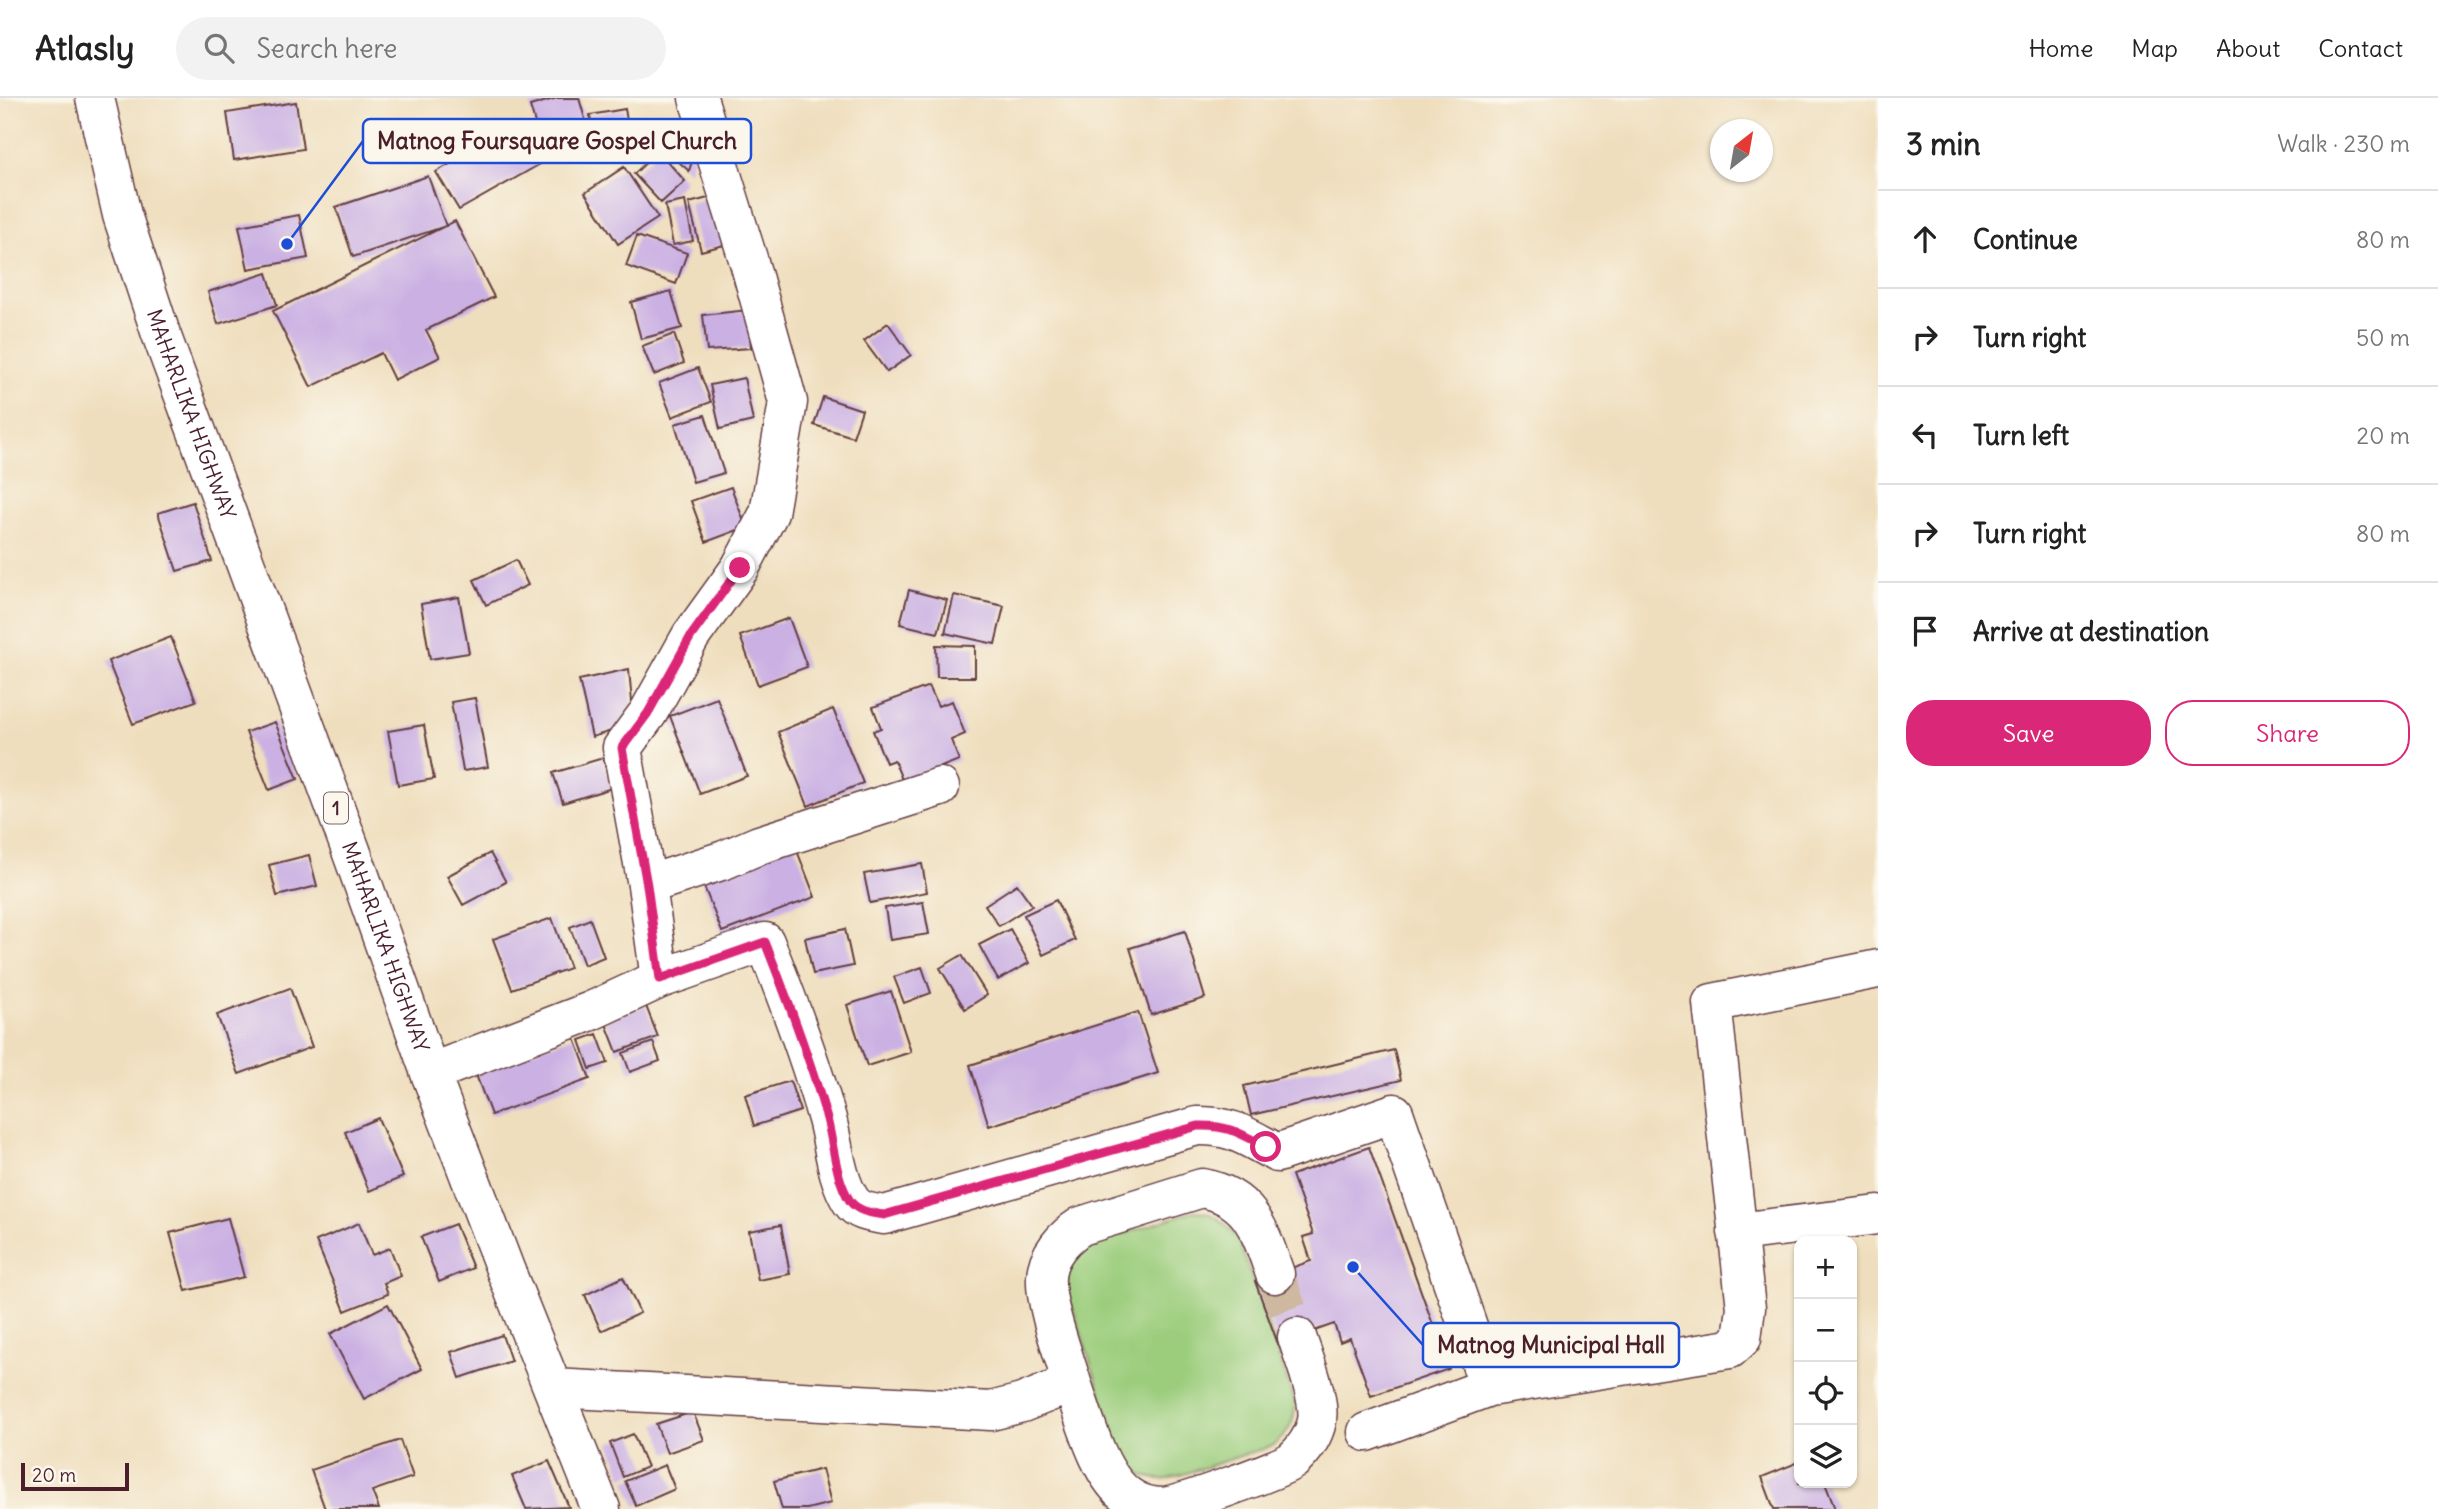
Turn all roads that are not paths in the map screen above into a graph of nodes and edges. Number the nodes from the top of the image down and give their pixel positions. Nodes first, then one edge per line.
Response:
1 (95, 98) edge
2 (698, 98) edge
3 (940, 787) dead end
4 (647, 885) junction
5 (1878, 970) edge
6 (660, 979) junction
7 (430, 1073) junction
8 (1878, 1216) edge
9 (1737, 1232) junction
10 (1275, 1274) tunnel mouth
11 (1297, 1337) tunnel mouth
12 (1072, 1383) junction
13 (1489, 1387) junction
14 (553, 1388) junction
15 (1367, 1432) dead end
16 (601, 1509) edge

1 - 7 main road, MAHARLIKA HIGHWAY / 1
2 - 4 main road
3 - 4 main road
4 - 6 main road
5 - 9 main road
6 - 7 main road
6 - 13 main road
7 - 14 main road, MAHARLIKA HIGHWAY / 1
8 - 9 main road
9 - 13 main road
10 - 12 main road
11 - 12 main road
12 - 14 main road
13 - 15 main road
14 - 16 main road, MAHARLIKA HIGHWAY / 1

